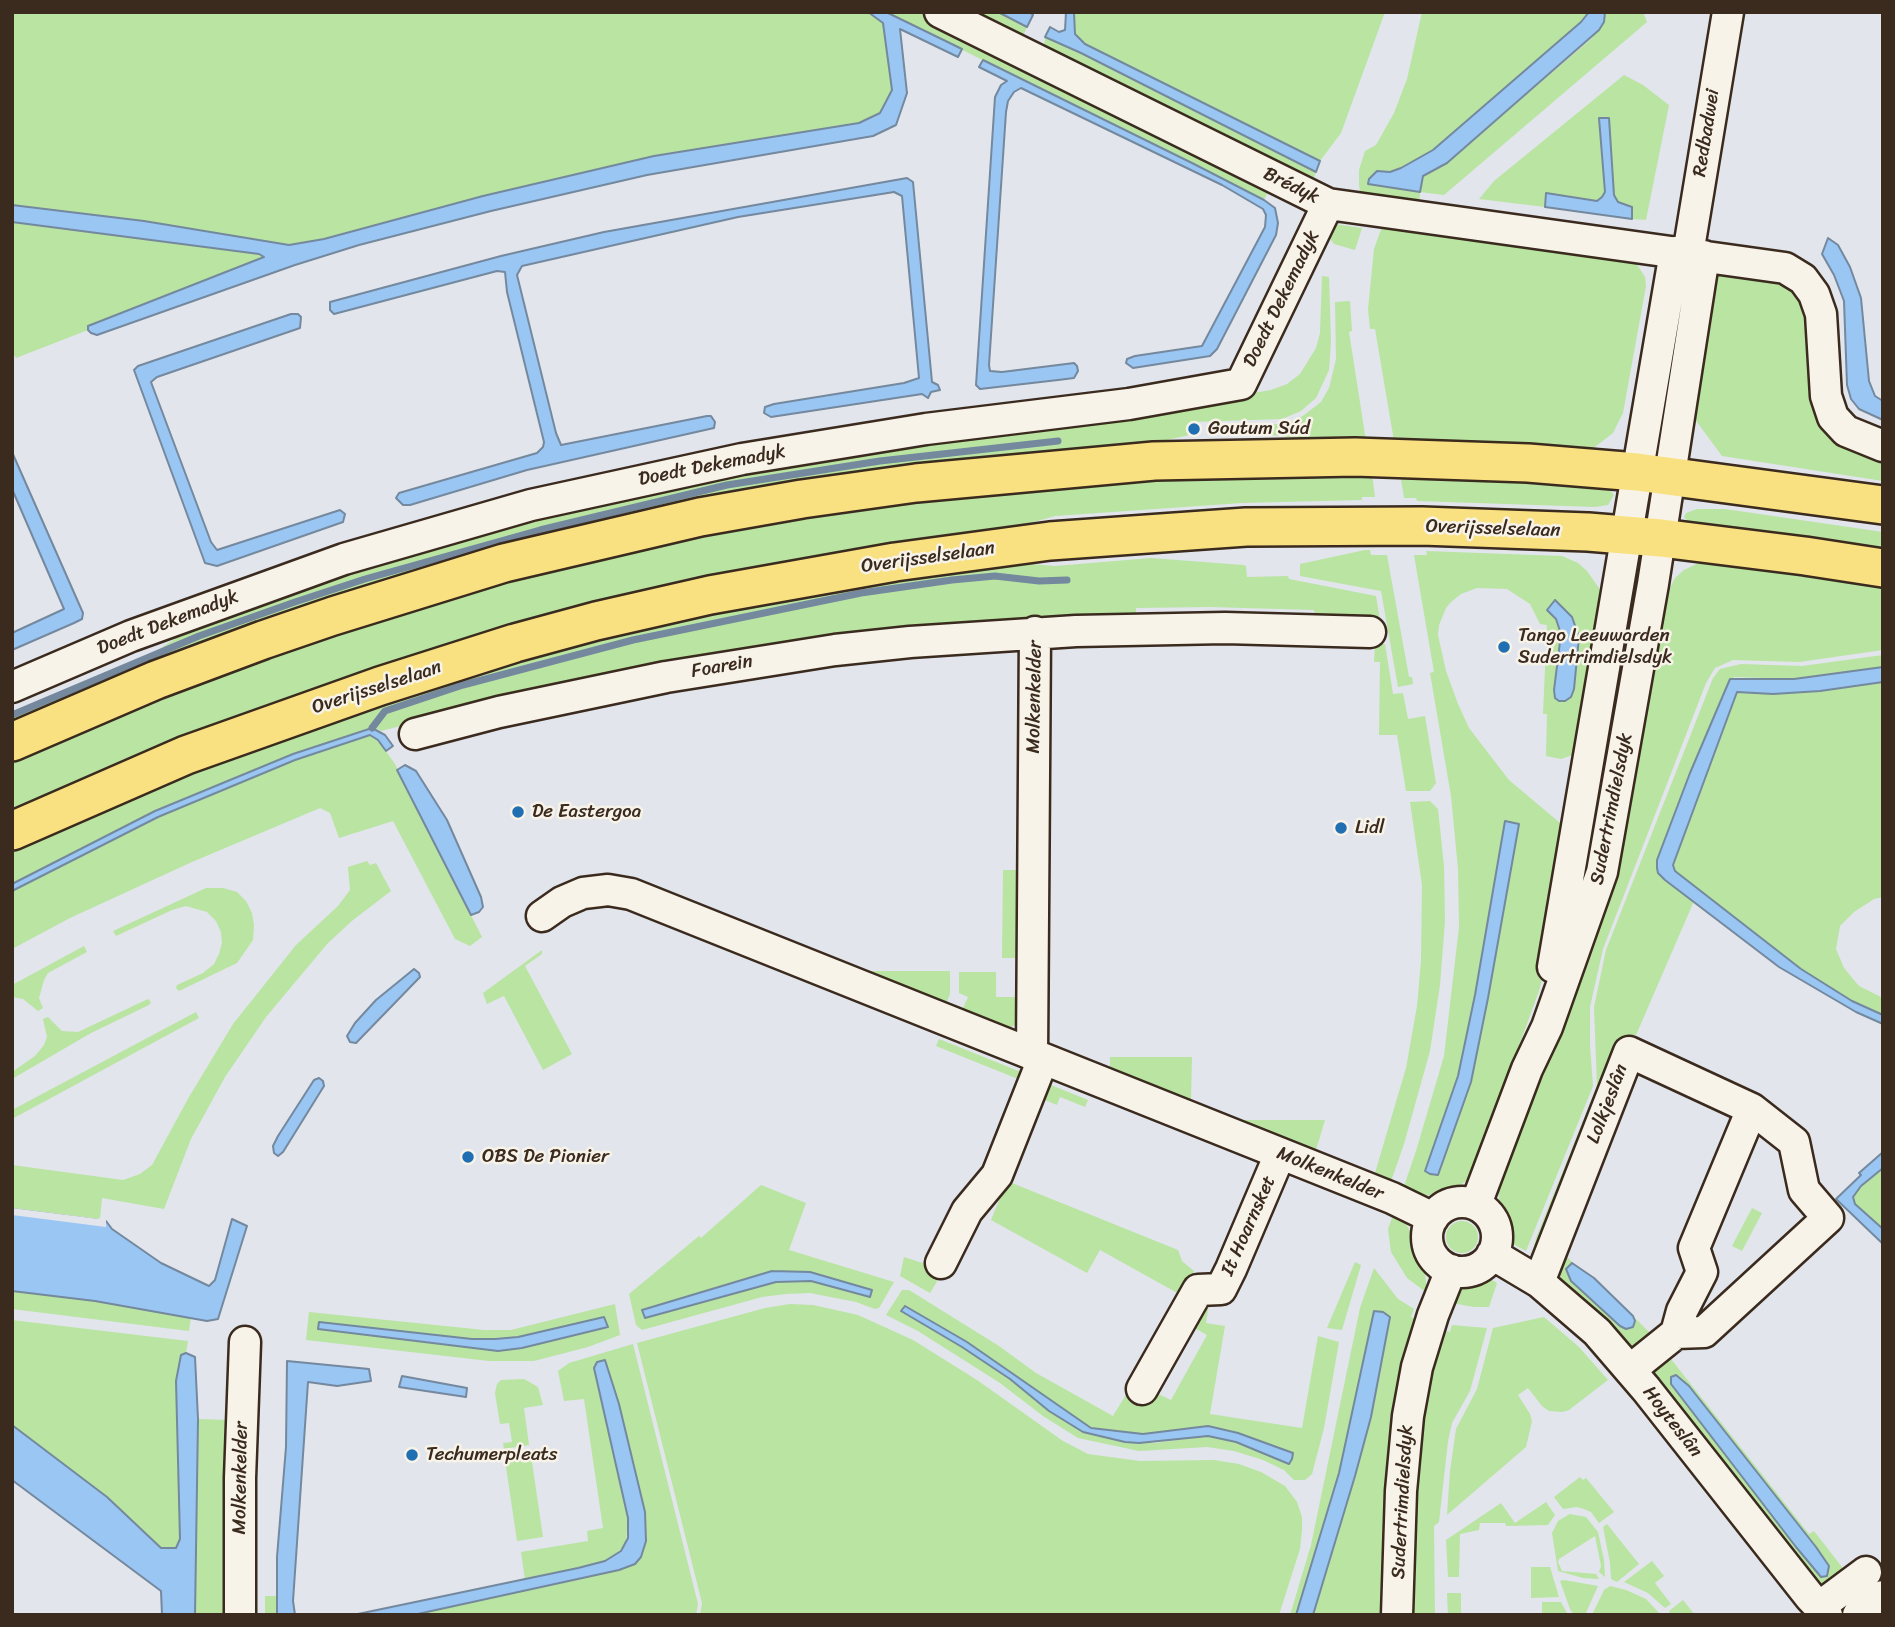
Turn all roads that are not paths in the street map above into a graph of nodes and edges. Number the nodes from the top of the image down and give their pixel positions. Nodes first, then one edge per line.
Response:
1 (940, 12) edge
2 (1728, 12) edge
3 (1328, 204) junction
4 (1689, 254) junction
5 (1883, 446) edge
6 (1653, 474) junction
7 (1883, 505) edge
8 (1643, 537) junction
9 (1883, 568) edge
10 (1035, 632) junction
11 (1370, 632) dead end
12 (12, 687) edge
13 (415, 734) dead end
14 (12, 742) edge
15 (12, 831) edge
16 (542, 916) dead end
17 (1037, 1057) junction
18 (1752, 1109) junction
19 (1280, 1154) junction
20 (1476, 1205) junction
21 (1433, 1218) junction
22 (1492, 1254) junction
23 (941, 1263) dead end
24 (1451, 1270) junction
25 (1539, 1282) junction
26 (1676, 1333) junction
27 (245, 1342) dead end
28 (1630, 1370) junction
29 (1143, 1389) dead end
30 (1874, 1584) edge
31 (1823, 1611) edge
32 (240, 1615) edge
33 (1397, 1615) edge
34 (1858, 1615) edge

1 - 3 street, Brédyk
2 - 4 street, Redbadwei
3 - 4 street, Brédyk
3 - 12 street, Doedt Dekemadyk
4 - 5 street, Brédyk
4 - 6 street, Redbadwei
6 - 7 main road
6 - 8 street, Sudertrimdielsdyk
6 - 14 main road
8 - 9 main road, Overijsselselaan
8 - 15 main road, Overijsselselaan
8 - 20 street, Sudertrimdielsdyk
10 - 11 street, Molkenkelder
10 - 13 street, Foarein
10 - 17 street, Molkenkelder
16 - 17 street, Molkenkelder
17 - 19 street, Molkenkelder
17 - 23 street
18 - 25 street, Lolkjeslân
18 - 26 street
18 - 26 street, Lolkjeslân
19 - 21 street, Molkenkelder
19 - 29 street, It Hoarnsket
20 - 21 street
20 - 22 street
21 - 24 street
22 - 24 street
22 - 25 street, Hoyteslân
24 - 33 street, Sudertrimdielsdyk
25 - 28 street, Hoyteslân
26 - 28 street, Lolkjeslân
27 - 32 street, Molkenkelder
28 - 31 street, Hoyteslân
30 - 31 street
30 - 34 street

